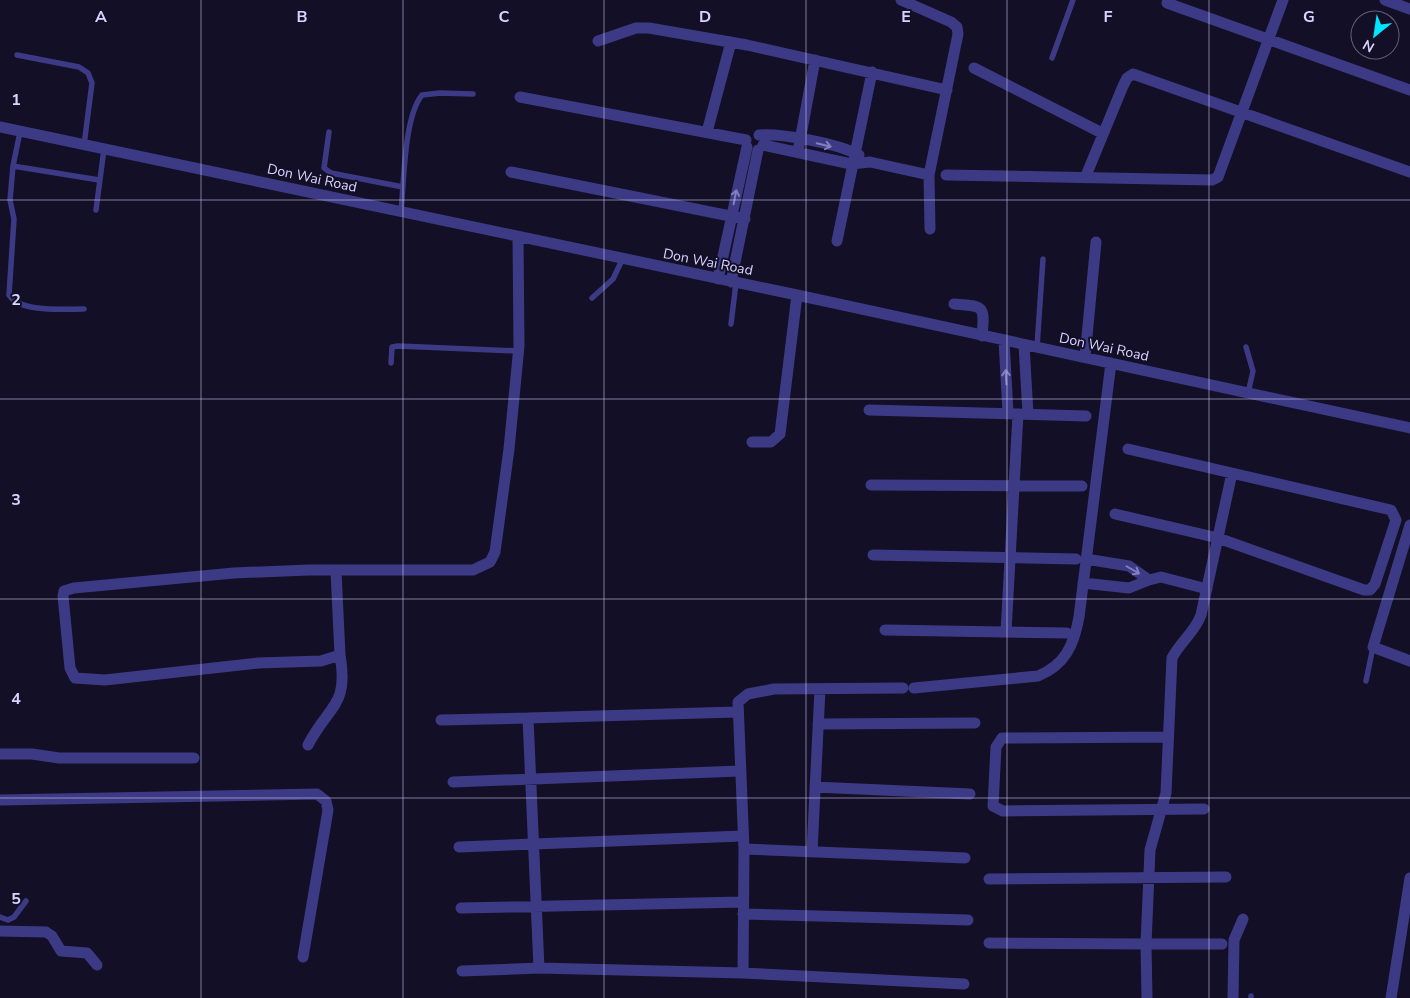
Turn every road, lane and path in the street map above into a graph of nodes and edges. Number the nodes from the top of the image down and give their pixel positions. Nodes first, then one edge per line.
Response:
1 (901, 0) edge
2 (1073, 0) edge
3 (1283, 0) edge
4 (1385, 0) edge
5 (1167, 3) dead end
6 (1410, 9) edge
7 (598, 41) dead end
8 (1268, 41) junction
9 (731, 42) junction
10 (17, 55) dead end
11 (1052, 58) dead end
12 (815, 60) junction
13 (974, 68) dead end
14 (872, 72) junction
15 (948, 90) junction
16 (1410, 90) edge
17 (473, 94) dead end
18 (520, 97) dead end
19 (1243, 113) junction
20 (0, 127) edge
21 (20, 132) junction
22 (329, 132) dead end
23 (707, 132) junction
24 (1102, 133) junction
25 (800, 139) junction
26 (754, 143) junction
27 (84, 144) junction
28 (104, 150) junction
29 (798, 152) junction
30 (854, 152) junction
31 (870, 162) junction
32 (851, 164) junction
33 (13, 166) junction
34 (511, 172) dead end
35 (1410, 172) edge
36 (929, 175) junction
37 (946, 175) dead end
38 (1085, 178) junction
39 (99, 180) junction
40 (403, 188) junction
41 (96, 210) dead end
42 (401, 212) junction
43 (732, 216) junction
44 (744, 219) junction
45 (930, 229) dead end
46 (518, 237) junction
47 (837, 241) dead end
48 (1096, 242) dead end
49 (1043, 259) dead end
50 (622, 260) junction
51 (718, 280) junction
52 (734, 282) junction
53 (797, 295) junction
54 (592, 298) dead end
55 (954, 304) dead end
56 (84, 309) dead end
57 (731, 324) dead end
58 (982, 336) junction
59 (1004, 340) junction
60 (1024, 345) junction
61 (1246, 346) dead end
62 (1036, 347) junction
63 (518, 351) junction
64 (1085, 357) junction
65 (391, 363) dead end
66 (1110, 363) junction
67 (1248, 393) junction
68 (869, 410) dead end
69 (1018, 414) junction
70 (1086, 416) dead end
71 (1410, 428) edge
72 (752, 442) dead end
73 (1128, 449) dead end
74 (1232, 473) junction
75 (871, 486) dead end
76 (1014, 486) junction
77 (1082, 486) dead end
78 (1115, 514) dead end
79 (1410, 525) edge
80 (1218, 538) junction
81 (873, 555) dead end
82 (1011, 558) junction
83 (1081, 559) junction
84 (336, 571) junction
85 (1149, 580) junction
86 (1083, 583) junction
87 (1207, 589) junction
88 (885, 630) dead end
89 (1006, 632) junction
90 (1067, 633) dead end
91 (1373, 647) junction
92 (340, 655) junction
93 (1410, 661) edge
94 (1366, 681) dead end
95 (820, 689) junction
96 (736, 712) junction
97 (528, 718) junction
98 (441, 720) dead end
99 (975, 723) dead end
100 (818, 724) junction
101 (1168, 737) junction
102 (308, 745) dead end
103 (0, 754) edge
104 (194, 758) dead end
105 (740, 772) junction
106 (530, 780) junction
107 (453, 782) dead end
108 (815, 787) junction
109 (970, 794) dead end
110 (0, 800) edge
111 (1161, 808) junction
112 (1204, 809) dead end
113 (743, 836) junction
114 (534, 842) junction
115 (459, 847) dead end
116 (744, 849) junction
117 (812, 852) junction
118 (965, 858) dead end
119 (1226, 877) dead end
120 (1148, 878) junction
121 (1410, 878) edge
122 (989, 879) dead end
123 (26, 901) dead end
124 (743, 902) junction
125 (1408, 902) edge
126 (535, 906) junction
127 (461, 908) dead end
128 (743, 914) junction
129 (0, 916) edge
130 (1243, 919) dead end
131 (968, 920) dead end
132 (0, 931) edge
133 (989, 943) dead end
134 (1146, 944) junction
135 (1222, 944) dead end
136 (303, 956) dead end
137 (97, 965) dead end
138 (539, 968) junction
139 (462, 971) dead end
140 (743, 973) junction
141 (964, 984) dead end
142 (1147, 998) edge
143 (1233, 998) edge
144 (1391, 998) edge

1 - 15 street
2 - 11 lane
3 - 8 street
4 - 6 street
5 - 8 street
7 - 9 street
8 - 16 street
8 - 19 street
9 - 12 street
9 - 23 street
10 - 27 lane
12 - 14 street
12 - 25 street
13 - 24 street
14 - 15 street
14 - 30 street
15 - 36 street
17 - 40 lane
18 - 23 street
19 - 24 street
19 - 35 street
19 - 38 street
20 - 21 street, Don Wai Road
21 - 27 street, Don Wai Road
21 - 33 lane
22 - 40 lane
23 - 26 street
24 - 38 street
25 - 26 street
25 - 29 street
25 -> 30 street
26 - 29 street
43 -> 26 street
26 - 44 street
27 - 28 street, Don Wai Road
28 - 39 lane
28 - 42 street, Don Wai Road
29 - 32 street
30 - 31 street
30 - 32 street
31 - 32 street
31 - 36 street
32 - 47 street
33 - 39 lane
33 - 56 lane
34 - 43 street
36 - 45 street
37 - 38 street
39 - 41 lane
40 - 42 lane
42 - 46 street, Don Wai Road
43 - 44 street
43 - 51 street
44 - 52 street
46 - 50 street, Don Wai Road
46 - 63 street
48 - 64 street
49 - 62 lane
50 - 51 street, Don Wai Road
50 - 54 lane
51 - 52 street, Don Wai Road
52 - 53 street, Don Wai Road
52 - 57 lane
53 - 58 street, Don Wai Road
53 - 72 street
55 - 58 street
58 - 59 street, Don Wai Road
59 - 60 street, Don Wai Road
69 -> 59 street
60 - 62 street, Don Wai Road
60 - 69 street
61 - 67 lane
62 - 64 street, Don Wai Road
63 - 65 lane
63 - 84 street
64 - 66 street, Don Wai Road
66 - 67 street, Don Wai Road
66 - 83 street
67 - 71 street, Don Wai Road
68 - 69 street
69 - 70 street
69 - 76 street
73 - 74 street
74 - 80 street
74 - 80 street
75 - 76 street
76 - 77 street
76 - 82 street
78 - 80 street
79 - 91 street
80 - 87 street
81 - 82 street
82 - 83 street
82 - 89 street
83 -> 85 street
83 - 86 street
84 - 92 street
84 - 92 street
85 - 86 street
85 - 87 street
86 - 95 street
87 - 101 street
88 - 89 street
89 - 90 street
91 - 93 street
91 - 94 lane
92 - 102 street
95 - 96 street
95 - 100 street
96 - 97 street
96 - 105 street
97 - 98 street
97 - 106 street
99 - 100 street
100 - 108 street
101 - 111 street
101 - 111 street
103 - 104 street
105 - 106 street
105 - 113 street
106 - 107 street
106 - 114 street
108 - 109 street
108 - 117 street
110 - 136 street
111 - 112 street
111 - 120 street
113 - 114 street
113 - 116 street
114 - 115 street
114 - 126 street
116 - 117 street
116 - 124 street
117 - 118 street
119 - 120 street
120 - 122 street
120 - 134 street
121 - 125 street
123 - 129 lane
124 - 126 street
124 - 128 street
125 - 144 street
126 - 127 street
126 - 138 street
128 - 131 street
128 - 140 street
130 - 143 street
132 - 137 street
133 - 134 street
134 - 135 street
134 - 142 street
138 - 139 street
138 - 140 street
140 - 141 street

